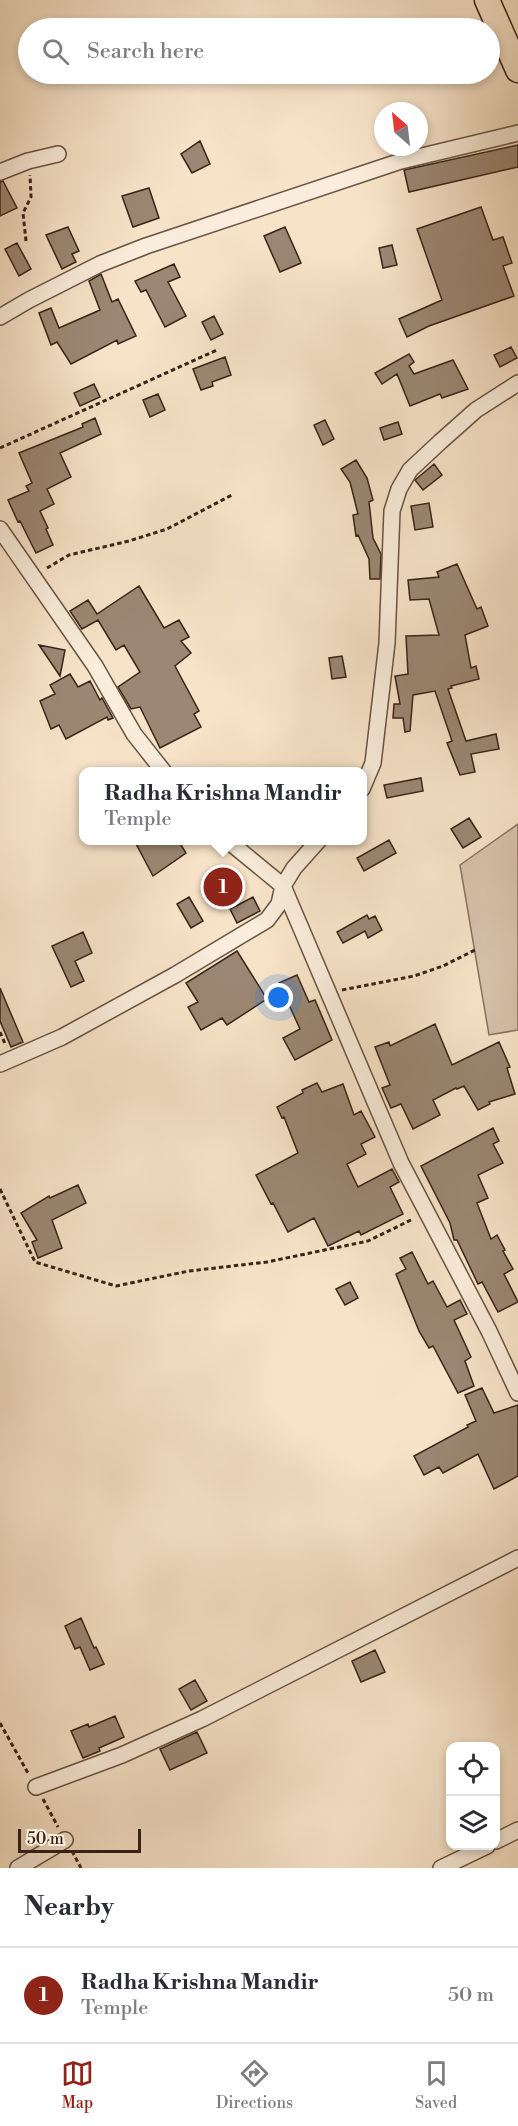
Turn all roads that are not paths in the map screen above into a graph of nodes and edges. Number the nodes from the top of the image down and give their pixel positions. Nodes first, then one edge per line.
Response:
1 (487, 0) edge
2 (495, 18) edge
3 (500, 29) edge
4 (518, 70) edge
5 (518, 133) edge
6 (58, 154) dead end
7 (0, 172) edge
8 (0, 317) edge
9 (518, 383) edge
10 (0, 529) edge
11 (161, 767) edge
12 (367, 779) edge
13 (233, 845) edge
14 (315, 845) edge
15 (283, 885) junction
16 (0, 1064) edge
17 (518, 1393) edge
18 (518, 1558) edge
19 (36, 1787) dead end
20 (518, 1830) edge
21 (500, 1839) edge
22 (66, 1840) dead end
23 (477, 1850) edge
24 (18, 1868) edge
25 (441, 1868) edge

1 - 2 main road
3 - 4 main road
5 - 8 street
6 - 7 street
9 - 12 street
10 - 11 street
13 - 15 street
14 - 15 street
15 - 16 street
15 - 17 street
18 - 19 street
20 - 21 street
22 - 24 street
23 - 25 street

